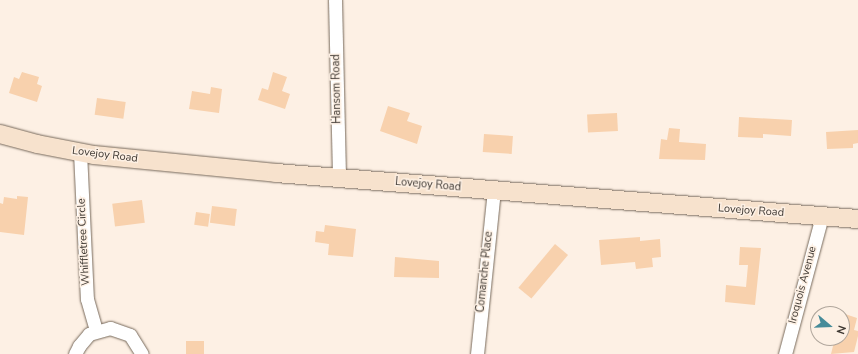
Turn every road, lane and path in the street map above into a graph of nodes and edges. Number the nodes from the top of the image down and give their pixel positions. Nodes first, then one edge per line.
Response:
1 (336, 0) edge
2 (0, 134) edge
3 (80, 152) junction
4 (339, 178) junction
5 (494, 190) junction
6 (822, 216) junction
7 (858, 218) edge
8 (96, 330) junction
9 (76, 354) edge
10 (142, 354) edge
11 (477, 354) edge
12 (785, 354) edge

1 - 4 street, Hansom Road
2 - 3 main road, Lovejoy Road
3 - 4 main road, Lovejoy Road
3 - 8 street, Whiffletree Circle
4 - 5 main road, Lovejoy Road
5 - 6 main road, Lovejoy Road
5 - 11 street, Comanche Place
6 - 7 main road, Lovejoy Road
6 - 12 street, Iroquois Avenue
8 - 9 street
8 - 10 street

